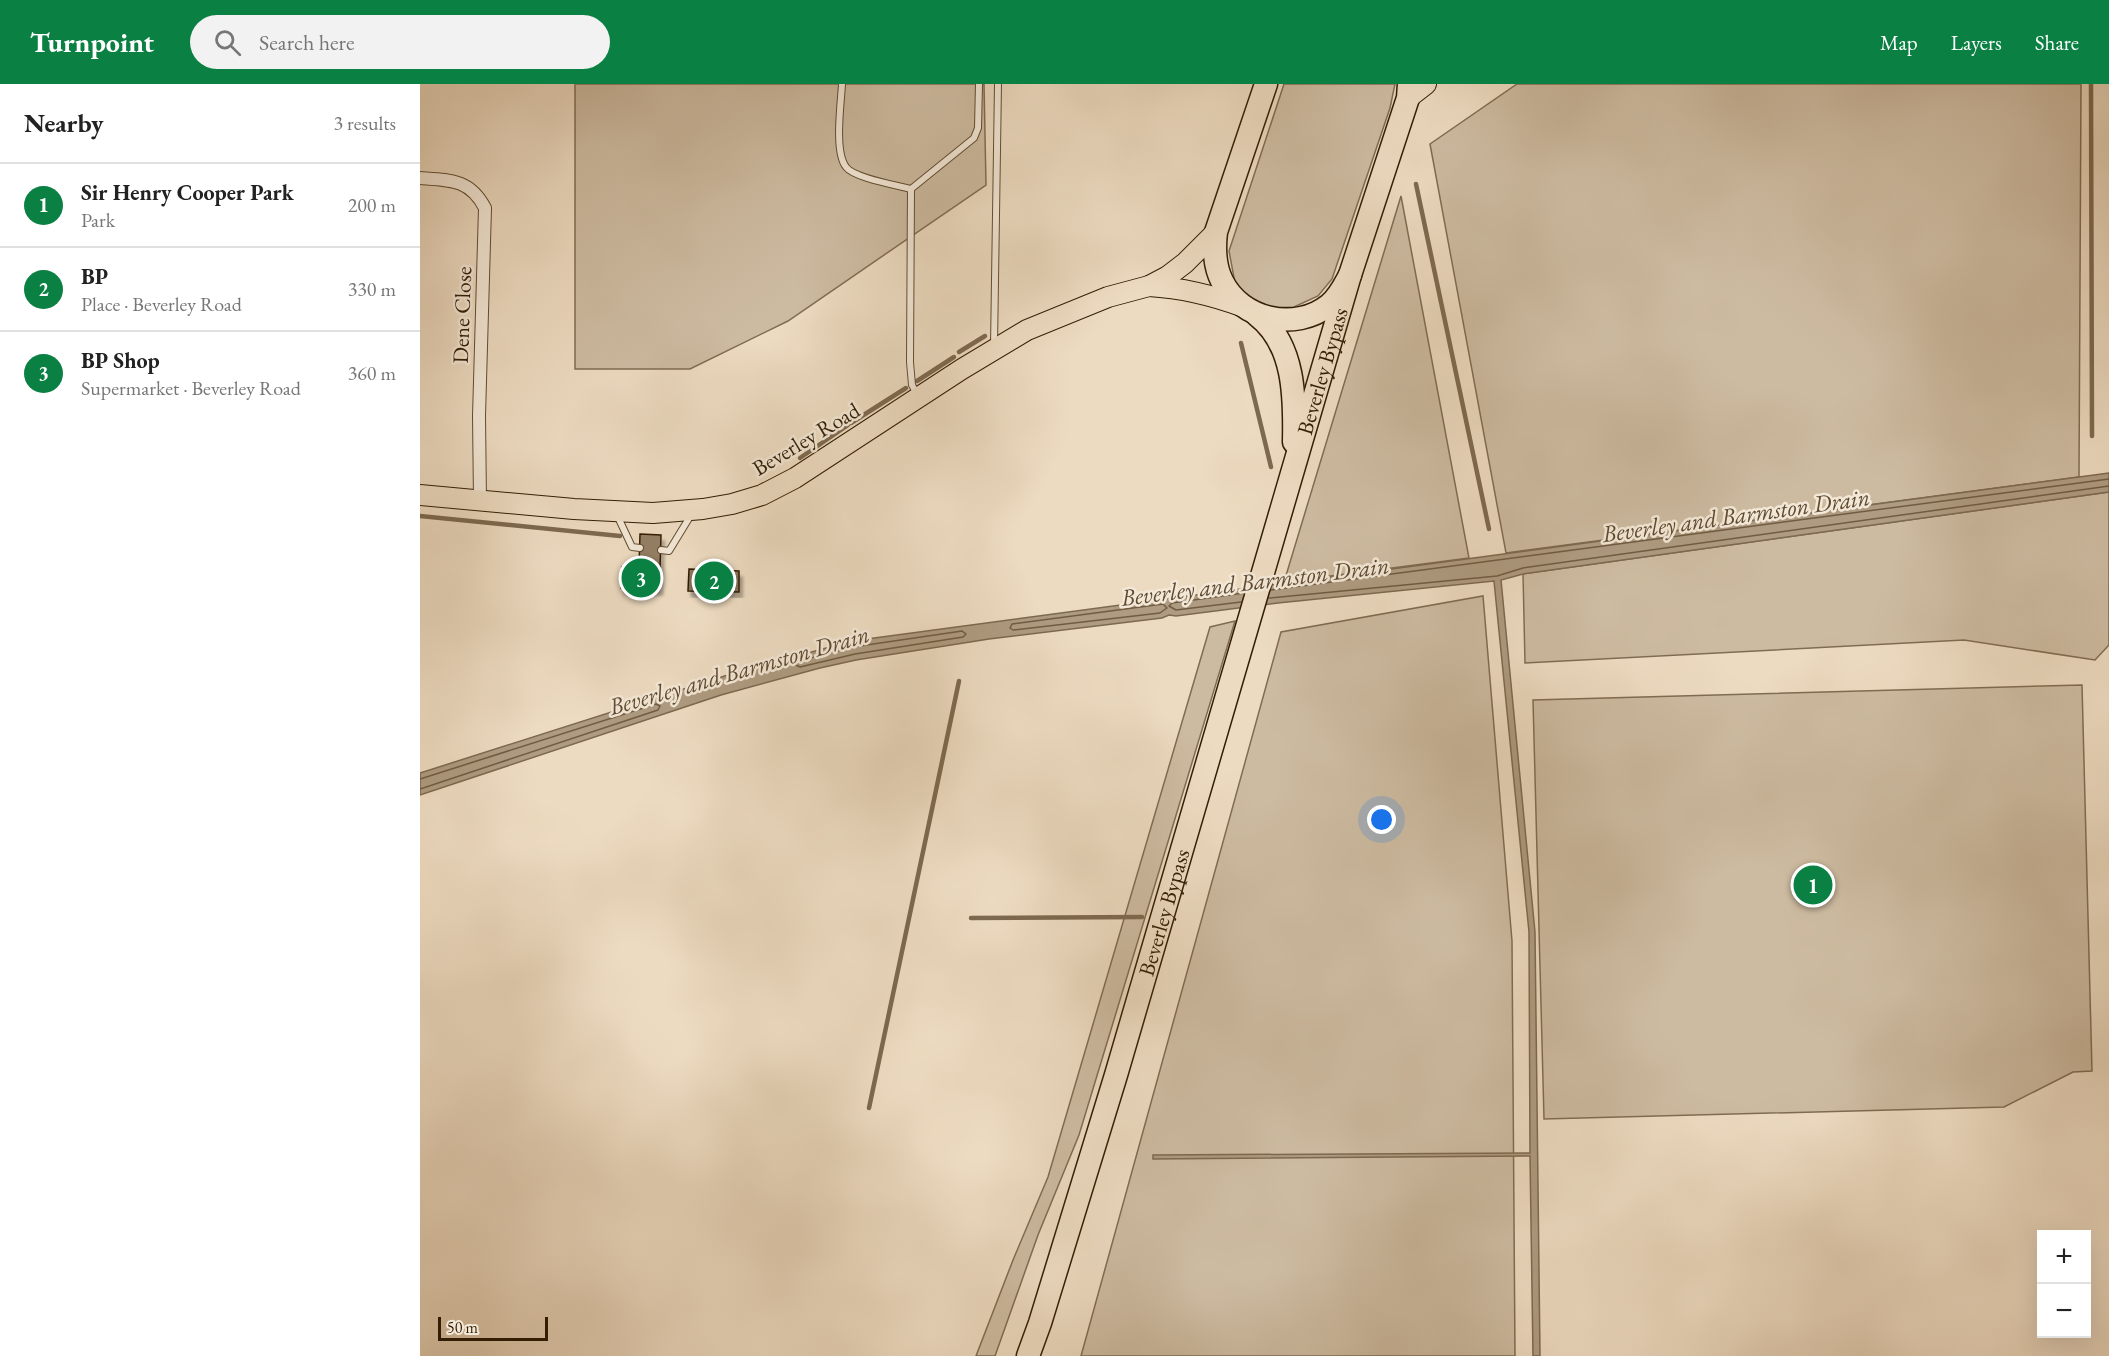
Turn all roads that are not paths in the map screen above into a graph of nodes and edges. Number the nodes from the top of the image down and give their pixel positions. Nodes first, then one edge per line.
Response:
1 (842, 84) edge
2 (979, 84) edge
3 (998, 84) edge
4 (1266, 84) edge
5 (1426, 84) edge
6 (1408, 91) edge
7 (420, 178) edge
8 (911, 189) junction
9 (1216, 232) junction
10 (1350, 275) junction
11 (1149, 286) junction
12 (1251, 311) junction
13 (994, 350) junction
14 (919, 396) junction
15 (1293, 468) junction
16 (420, 495) edge
17 (480, 501) junction
18 (694, 510) junction
19 (615, 512) junction
20 (640, 548) dead end
21 (661, 550) dead end
22 (1028, 1356) edge

1 - 8 lane
2 - 8 lane
3 - 13 lane
4 - 9 highway, Beverley Bypass
5 - 6 main road
6 - 10 highway
7 - 17 street, Dene Close
8 - 14 lane
9 - 11 main road, Beverley Road
9 - 12 highway, Beverley Bypass
10 - 12 highway
10 - 15 highway, Beverley Bypass
11 - 12 main road, Beverley Road
11 - 13 main road, Beverley Road
12 - 15 highway, Beverley Bypass
13 - 14 main road, Beverley Road
14 - 18 main road, Beverley Road
15 - 22 highway, Beverley Bypass
16 - 17 main road, Beverley Road
17 - 19 main road, Beverley Road
18 - 19 main road, Beverley Road
18 - 21 lane
19 - 20 lane

